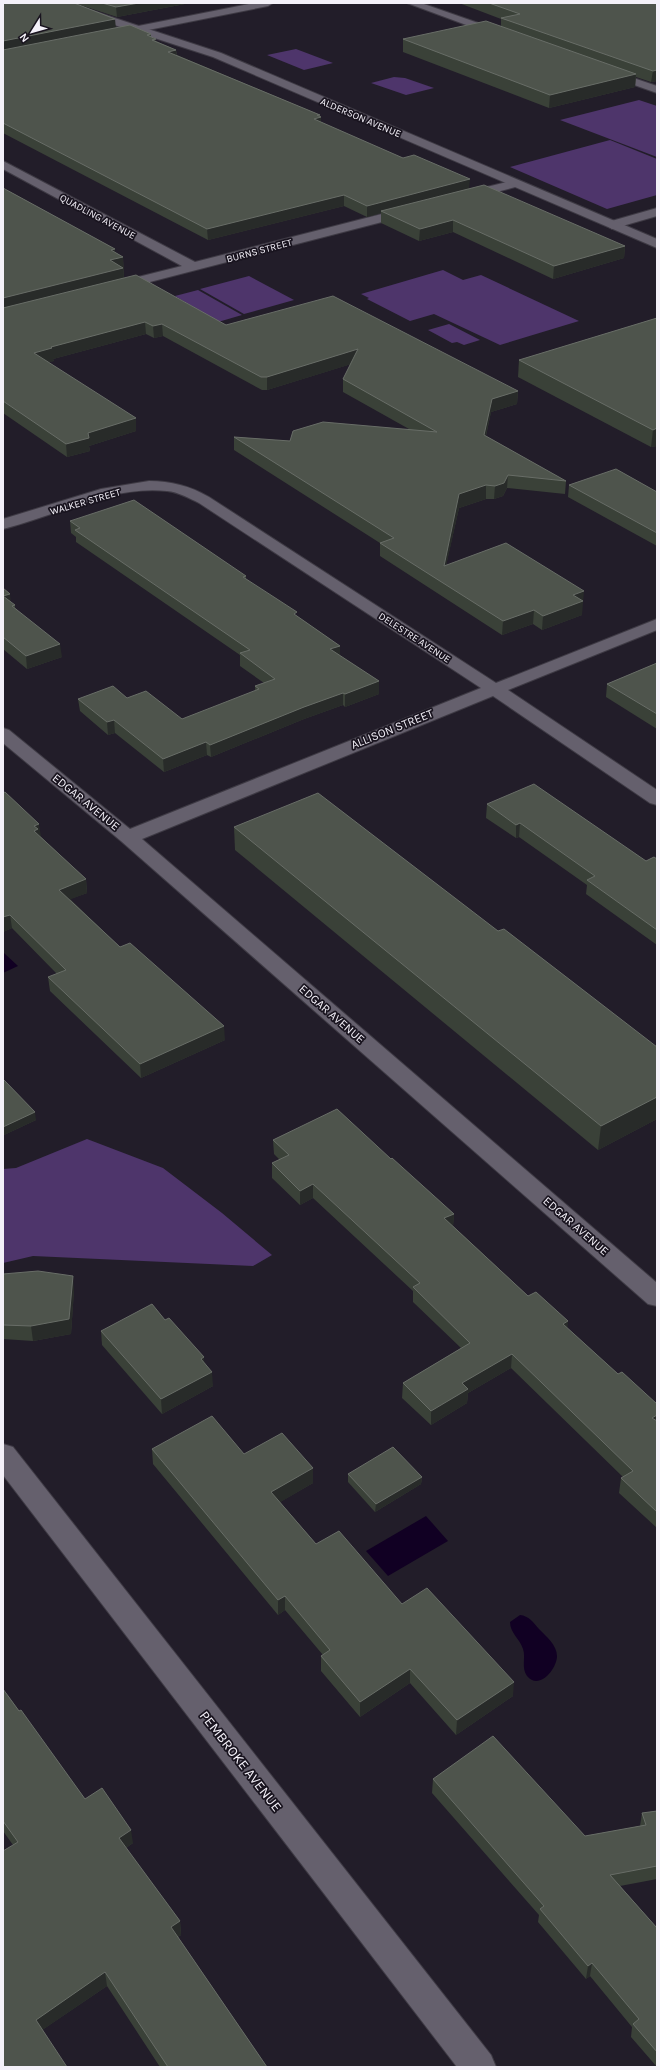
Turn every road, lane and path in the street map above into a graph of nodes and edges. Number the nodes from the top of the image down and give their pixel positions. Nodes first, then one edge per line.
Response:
1 (60, 3) edge
2 (268, 3) edge
3 (412, 3) edge
4 (139, 29) junction
5 (95, 37) edge
6 (508, 37) edge
7 (598, 69) edge
8 (657, 90) edge
9 (3, 164) edge
10 (515, 184) junction
11 (457, 199) edge
12 (420, 208) edge
13 (657, 212) edge
14 (612, 225) junction
15 (657, 244) edge
16 (194, 267) junction
17 (102, 291) edge
18 (168, 486) joint
19 (3, 524) edge
20 (657, 624) edge
21 (492, 689) junction
22 (3, 734) edge
23 (657, 799) edge
24 (128, 837) junction
25 (657, 1297) edge
26 (3, 1455) edge
27 (479, 2067) edge

1 - 4 street, ALDERSON AVENUE
2 - 4 street
3 - 6 street
4 - 5 street
4 - 10 street, ALDERSON AVENUE
7 - 8 street
9 - 16 street, QUADLING AVENUE
10 - 11 street
10 - 14 street, ALDERSON AVENUE
12 - 16 street, BURNS STREET
13 - 14 street
14 - 15 street, ALDERSON AVENUE
16 - 17 street, BURNS STREET
18 - 19 street, WALKER STREET
18 - 21 street, DELESTRE AVENUE
20 - 21 street, ALLISON STREET
21 - 23 street, DELESTRE AVENUE
21 - 24 street, ALLISON STREET
22 - 24 street, EDGAR AVENUE
24 - 25 street, EDGAR AVENUE
26 - 27 street, PEMBROKE AVENUE

